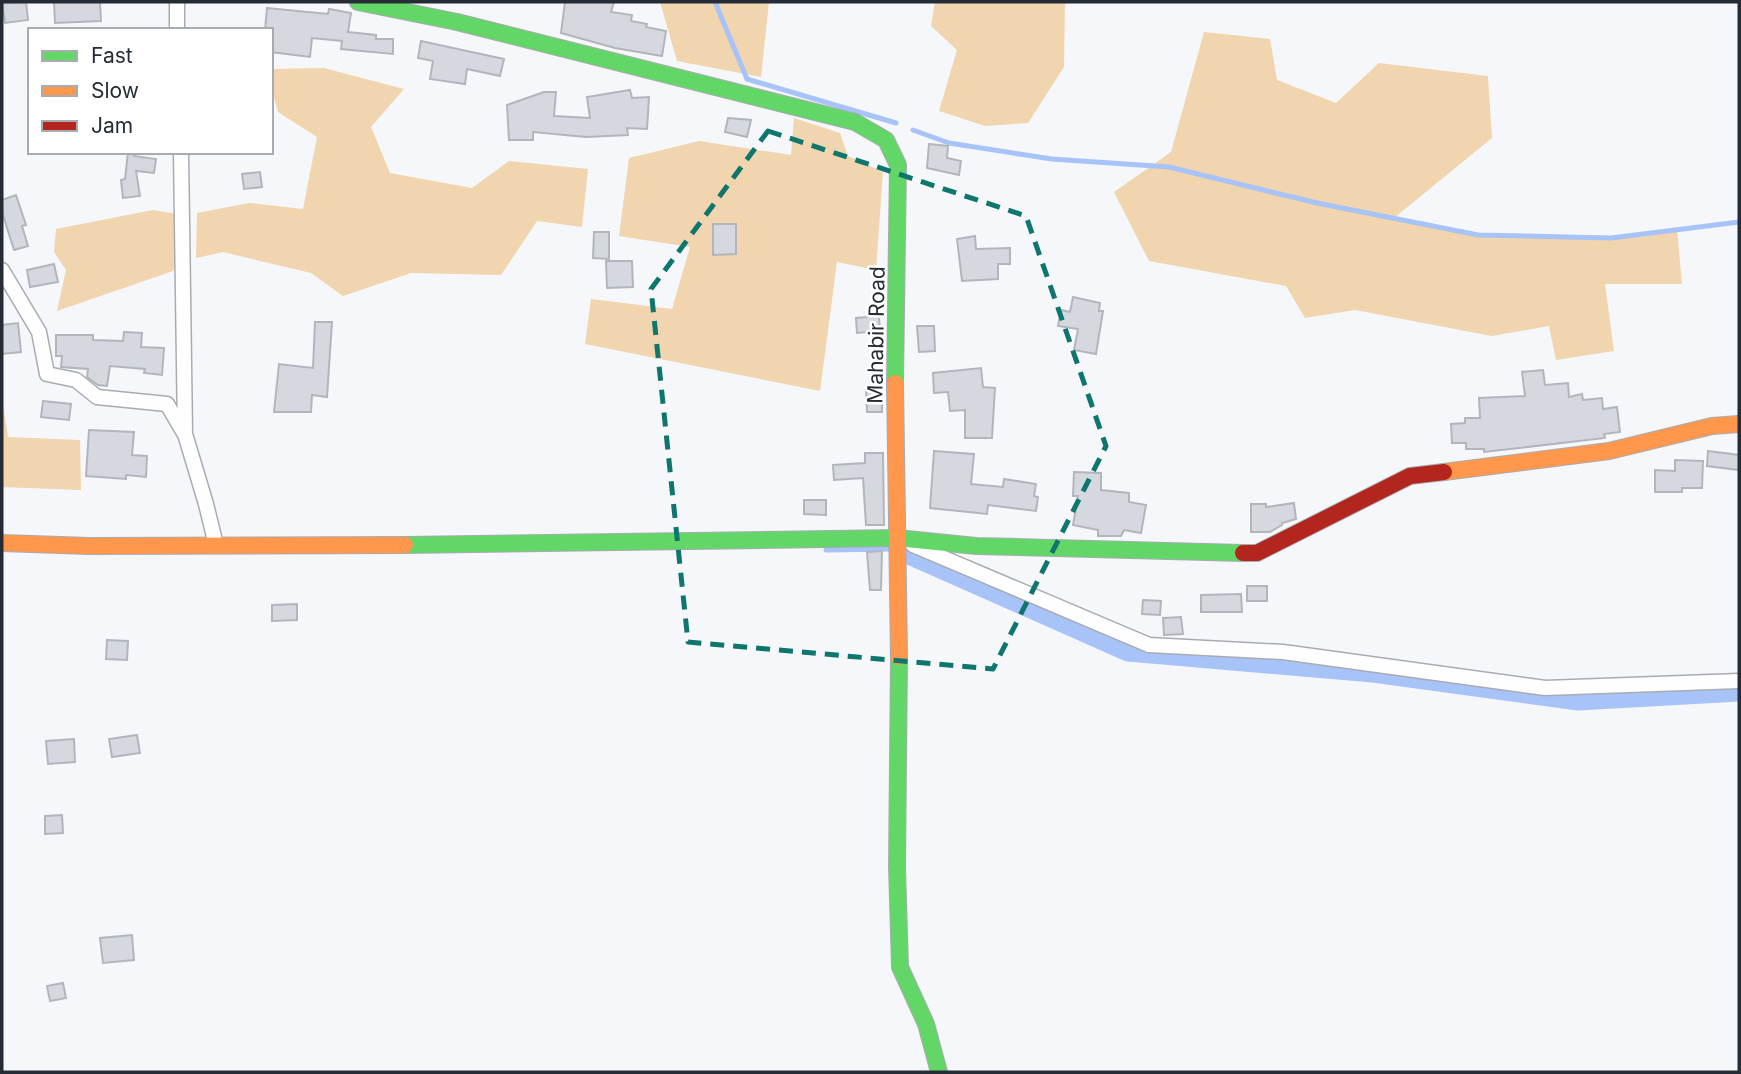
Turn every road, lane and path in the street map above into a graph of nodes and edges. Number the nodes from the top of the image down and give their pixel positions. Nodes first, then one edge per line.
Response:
1 (177, 2) edge
2 (358, 2) edge
3 (177, 28) edge
4 (181, 154) edge
5 (2, 270) edge
6 (1739, 424) edge
7 (185, 435) junction
8 (897, 538) junction
9 (2, 543) edge
10 (216, 545) junction
11 (1739, 681) edge
12 (939, 1072) edge

1 - 3 street
2 - 8 street, Mahabir Road
4 - 7 street
5 - 7 street
6 - 8 street
7 - 10 street
8 - 10 street
8 - 11 street
8 - 12 street, Mahabir Road
9 - 10 street

